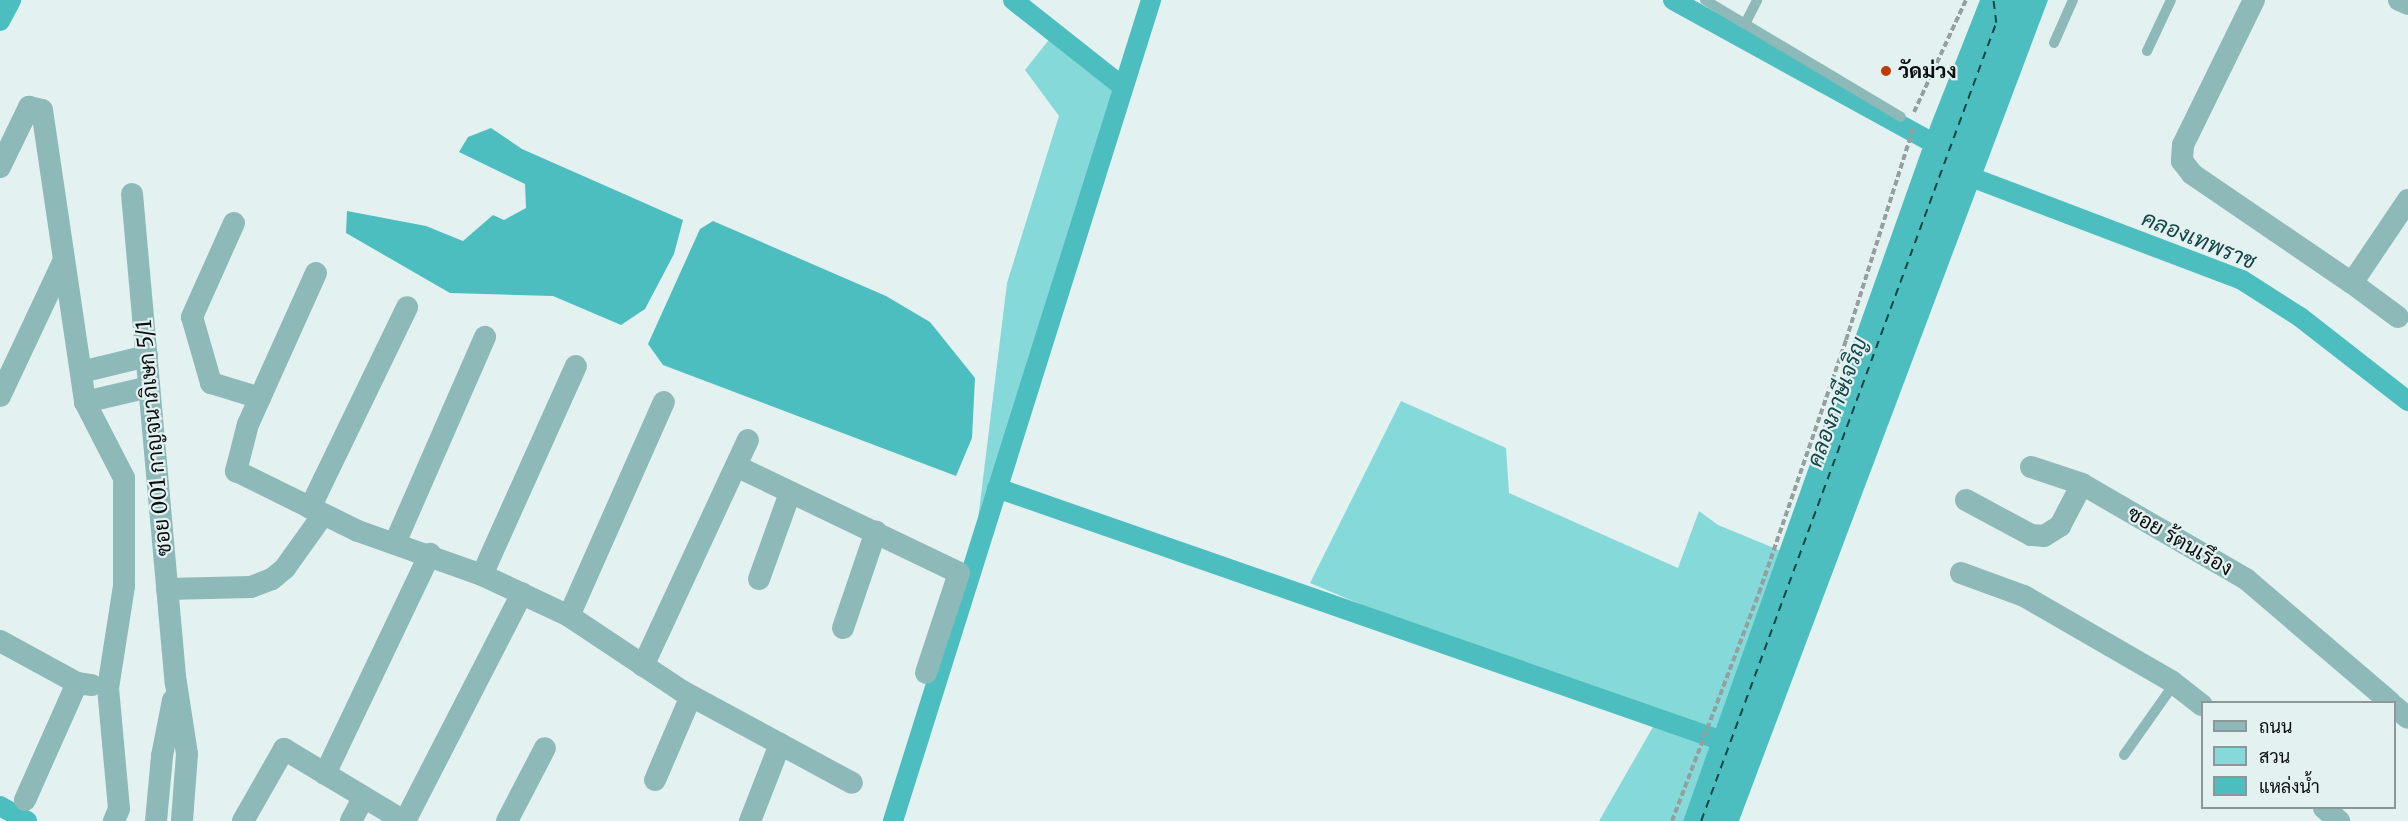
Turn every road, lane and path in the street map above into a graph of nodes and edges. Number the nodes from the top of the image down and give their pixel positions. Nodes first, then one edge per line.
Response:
1 (1705, 0) edge
2 (1757, 0) edge
3 (1965, 0) edge
4 (2073, 0) edge
5 (2171, 0) edge
6 (2254, 0) edge
7 (2399, 0) edge
8 (2408, 4) edge
9 (1745, 24) junction
10 (2054, 43) dead end
11 (2147, 51) dead end
12 (1901, 117) dead end
13 (0, 167) edge
14 (132, 194) dead end
15 (2408, 200) edge
16 (234, 222) dead end
17 (64, 260) junction
18 (316, 273) dead end
19 (2352, 283) junction
20 (407, 307) dead end
21 (2398, 317) dead end
22 (485, 337) dead end
23 (147, 356) junction
24 (576, 366) dead end
25 (81, 372) junction
26 (149, 387) junction
27 (0, 396) edge
28 (260, 398) junction
29 (85, 402) junction
30 (664, 402) dead end
31 (748, 440) dead end
32 (736, 466) junction
33 (2031, 467) dead end
34 (2082, 484) junction
35 (790, 493) junction
36 (1966, 500) dead end
37 (317, 512) junction
38 (876, 531) junction
39 (395, 543) junction
40 (430, 554) junction
41 (1961, 573) dead end
42 (482, 575) junction
43 (759, 579) dead end
44 (167, 589) junction
45 (522, 593) junction
46 (569, 616) junction
47 (843, 628) dead end
48 (0, 641) edge
49 (644, 666) junction
50 (926, 673) dead end
51 (77, 683) junction
52 (176, 683) junction
53 (2175, 684) junction
54 (108, 688) junction
55 (691, 696) junction
56 (2389, 701) edge
57 (2201, 704) edge
58 (2396, 708) edge
59 (2408, 718) edge
60 (780, 744) junction
61 (545, 748) dead end
62 (2124, 755) dead end
63 (325, 774) junction
64 (654, 780) dead end
65 (852, 783) dead end
66 (364, 797) junction
67 (25, 800) dead end
68 (2326, 809) edge
69 (114, 821) edge
70 (156, 821) edge
71 (182, 821) edge
72 (243, 821) edge
73 (351, 821) edge
74 (405, 821) edge
75 (507, 821) edge
76 (750, 821) edge
77 (1672, 821) edge
78 (2339, 821) edge

1 - 9 lane
2 - 9 lane
3 - 77 path
4 - 10 lane
5 - 11 lane
6 - 19 street
7 - 8 street
9 - 12 lane
13 - 17 street
14 - 23 street, ซอย 001 กาญจนาภิเษก 5/1
15 - 19 street
16 - 28 street
17 - 25 street
17 - 27 street
18 - 28 street
19 - 21 street
20 - 37 street
22 - 39 street
23 - 25 street
23 - 26 street, ซอย 001 กาญจนาภิเษก 5/1
24 - 42 street
25 - 29 street
26 - 29 street
26 - 44 street, ซอย 001 กาญจนาภิเษก 5/1
28 - 37 street
29 - 54 street
30 - 46 street
31 - 32 street
32 - 35 street
32 - 49 street
33 - 34 street, ซอย ร้ตนเรึอง
34 - 36 street
34 - 56 street, ซอย ร้ตนเรึอง
35 - 38 street
35 - 43 street
37 - 39 street
37 - 44 street
38 - 47 street
38 - 50 street
39 - 40 street
40 - 42 street
40 - 63 street
41 - 53 street
42 - 45 street
44 - 52 street, ซอย 001 กาญจนาภิเษก 5/1
45 - 46 street
45 - 74 street
46 - 49 street
48 - 51 street
49 - 55 street
51 - 54 street
51 - 67 street
52 - 70 street, ซอย 001 กาญจนาภิเษก 5/1
52 - 71 street, ซอย 001 กาญจนาภิเษก 5/1
53 - 57 street
53 - 62 lane
54 - 69 street
55 - 60 street
55 - 64 street
58 - 59 street
60 - 65 street
60 - 76 street
61 - 75 street
63 - 66 street
63 - 72 street
66 - 73 street
66 - 74 street
68 - 78 street

